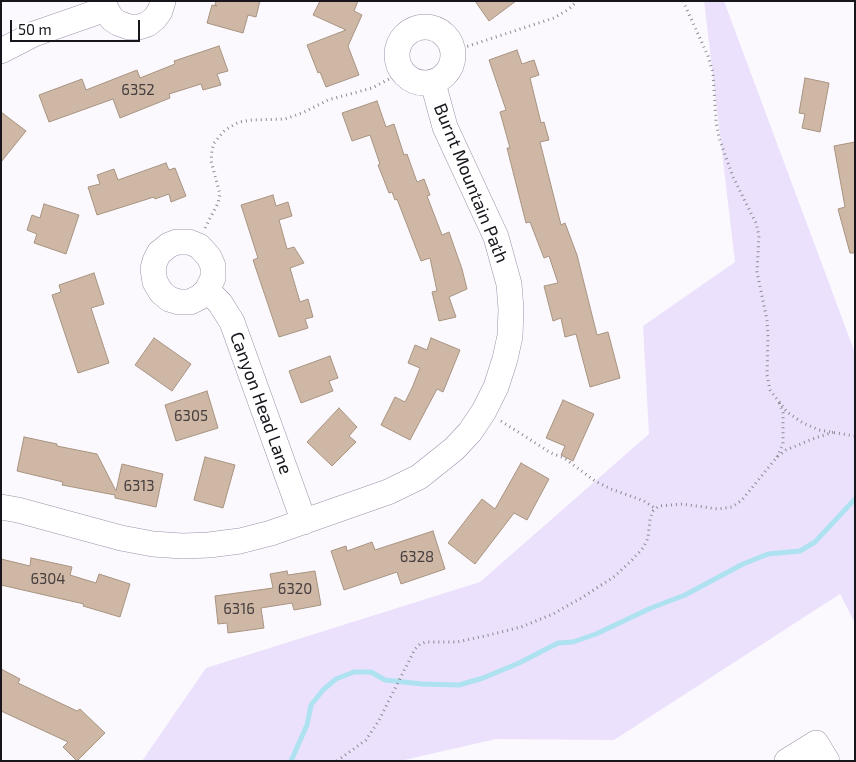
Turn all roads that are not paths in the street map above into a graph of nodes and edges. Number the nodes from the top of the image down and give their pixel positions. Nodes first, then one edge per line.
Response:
1 (163, 1) edge
2 (105, 5) edge
3 (1, 51) edge
4 (433, 83) junction
5 (208, 290) junction
6 (1, 507) edge
7 (304, 522) junction
8 (787, 761) edge
9 (826, 761) edge

1 - 2 street
2 - 3 street
4 - 4 street, Burnt Mountain Path
4 - 7 street, Burnt Mountain Path
5 - 5 street
5 - 7 street, Canyon Head Lane
6 - 7 street, Burnt Mountain Path
8 - 9 street

